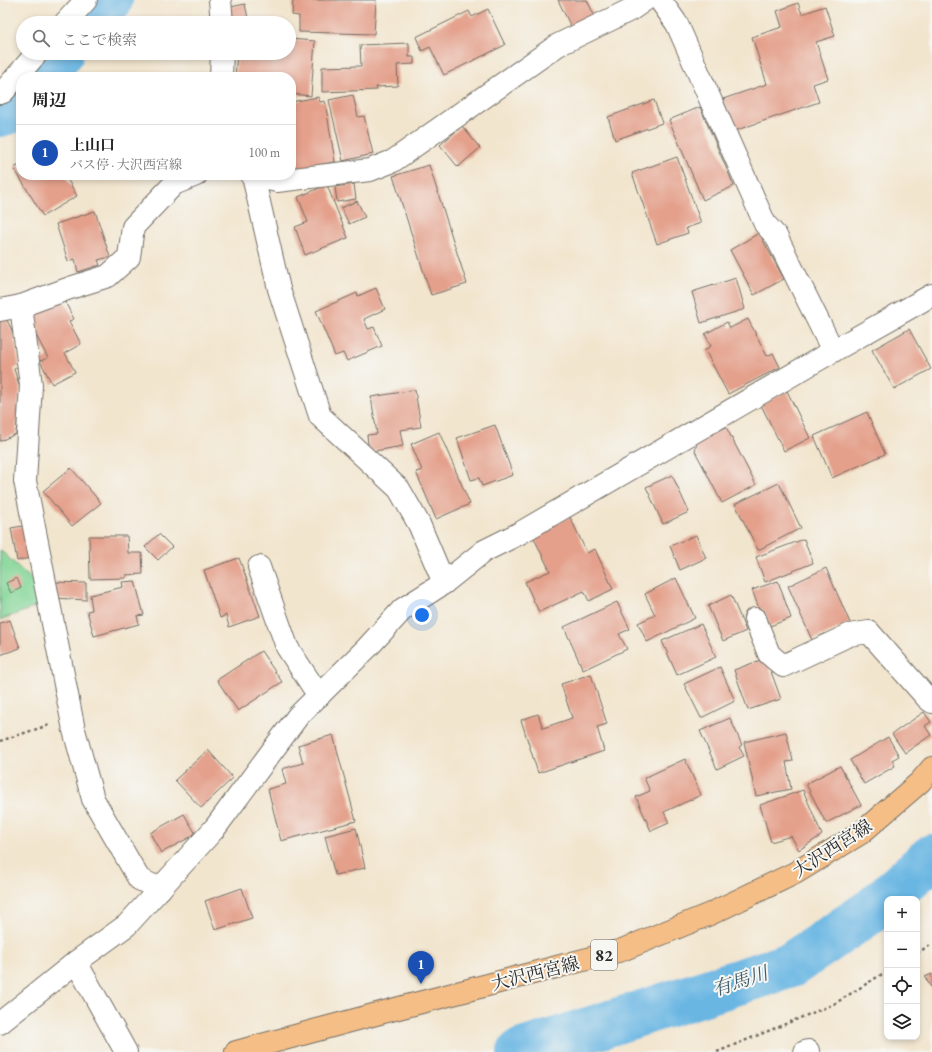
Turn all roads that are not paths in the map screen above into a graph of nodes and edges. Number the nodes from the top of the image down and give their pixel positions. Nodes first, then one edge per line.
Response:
1 (86, 0) edge
2 (220, 0) edge
3 (645, 0) edge
4 (660, 0) edge
5 (71, 16) edge
6 (221, 16) edge
7 (31, 60) edge
8 (222, 60) edge
9 (20, 72) edge
10 (221, 72) edge
11 (16, 77) edge
12 (0, 93) edge
13 (296, 179) edge
14 (184, 180) edge
15 (253, 180) edge
16 (272, 180) edge
17 (285, 180) edge
18 (932, 295) edge
19 (10, 308) edge
20 (832, 351) junction
21 (259, 567) dead end
22 (444, 583) junction
23 (755, 619) dead end
24 (319, 696) junction
25 (932, 702) edge
26 (932, 768) edge
27 (160, 889) junction
28 (76, 962) junction
29 (0, 1023) edge
30 (126, 1052) edge
31 (236, 1052) edge
32 (805, 1052) edge
33 (808, 1052) edge

1 - 5 street
2 - 6 street
3 - 13 street
4 - 20 street
7 - 9 street
8 - 10 street
11 - 12 street
14 - 19 street
15 - 22 street
16 - 17 street
18 - 20 street
19 - 27 street
20 - 22 street
21 - 24 street
22 - 24 street
23 - 25 street
24 - 27 street
26 - 31 main road, 大沢西宮線 / 82
27 - 28 street
28 - 29 street
28 - 30 street
32 - 33 street

